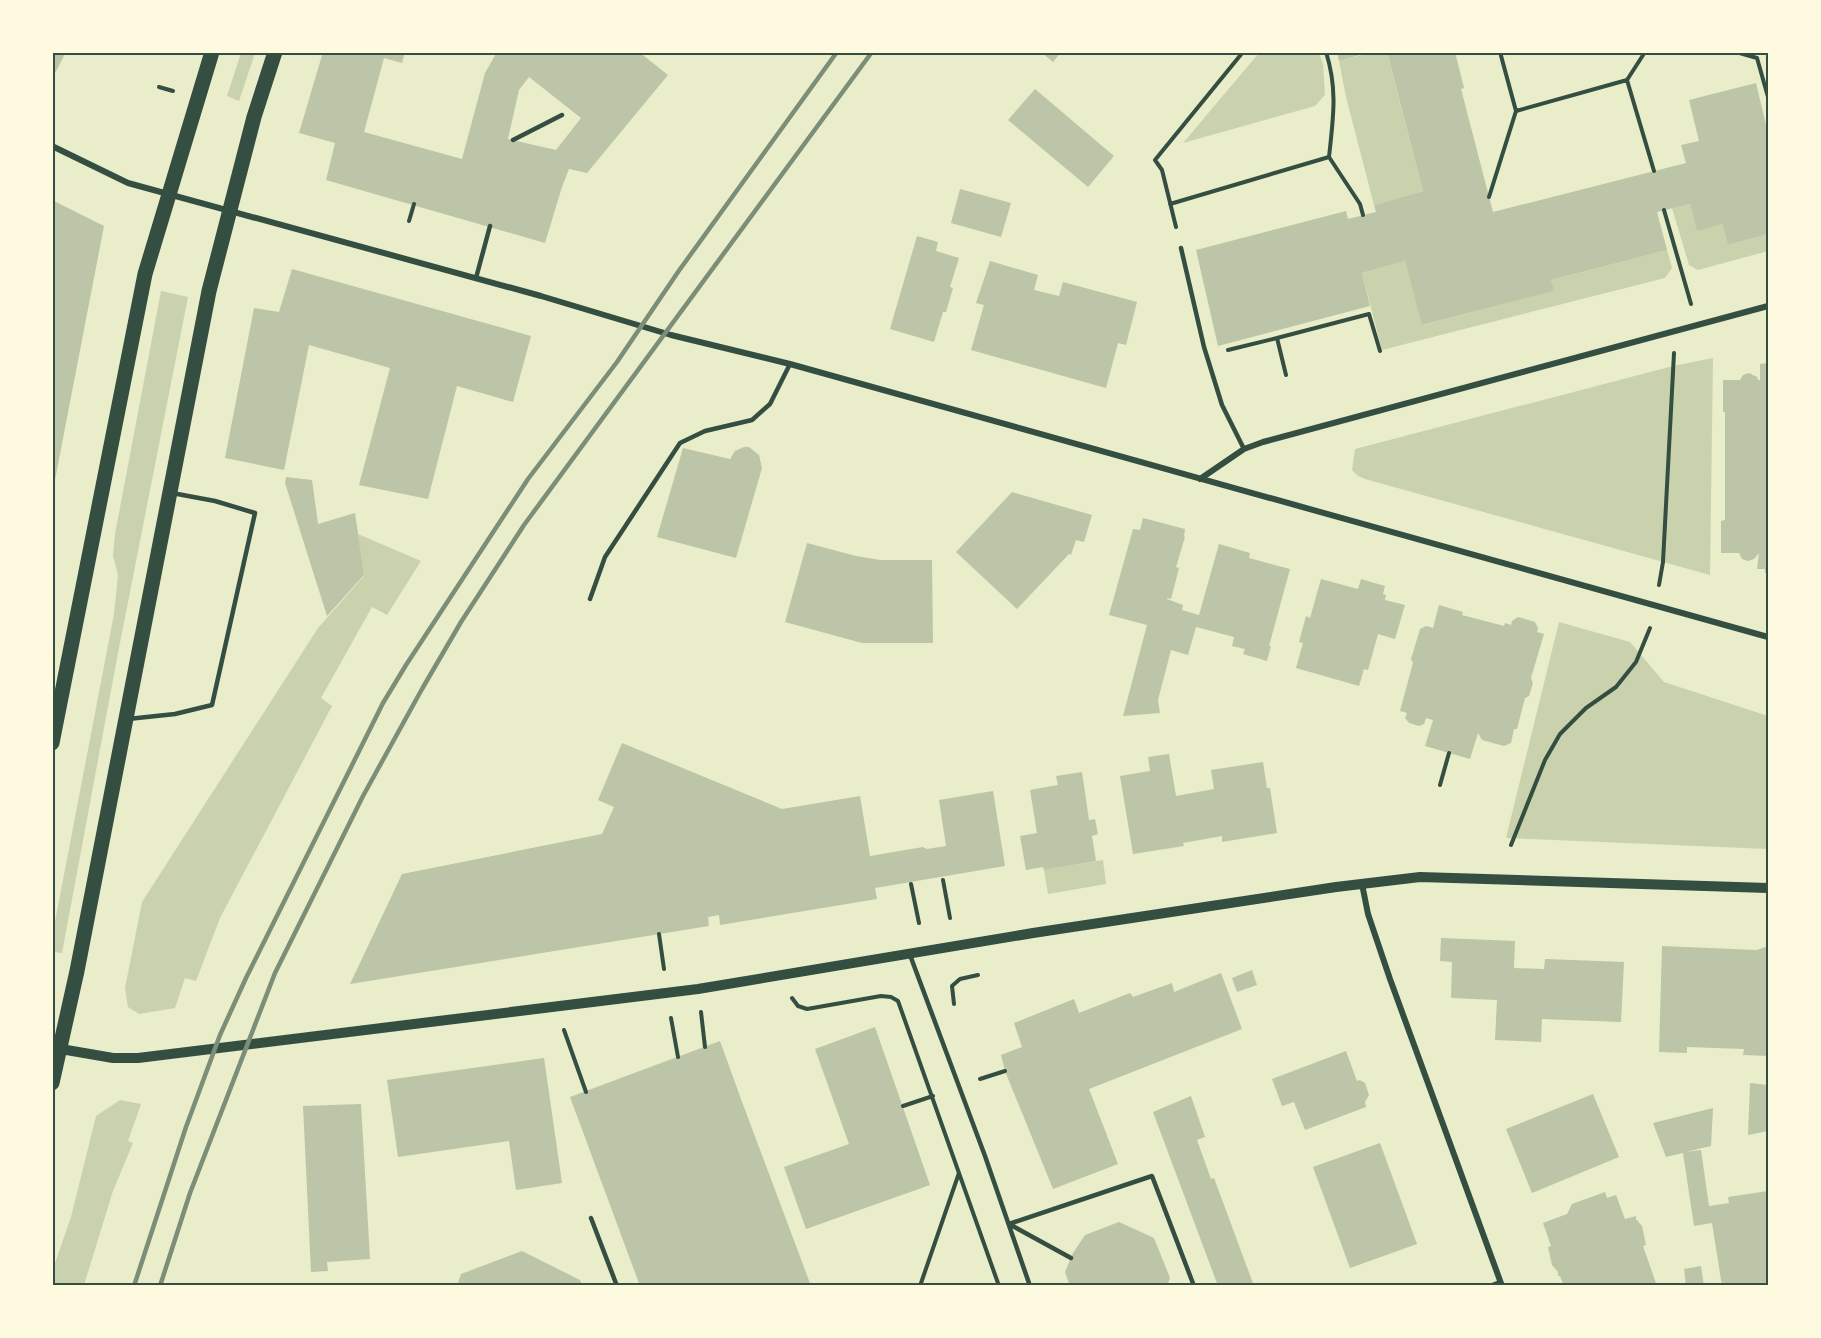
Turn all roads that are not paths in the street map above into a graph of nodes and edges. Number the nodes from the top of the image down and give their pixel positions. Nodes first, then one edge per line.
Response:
1 (212, 52) edge
2 (275, 52) edge
3 (562, 115) dead end
4 (513, 140) dead end
5 (52, 146) edge
6 (170, 195) junction
7 (230, 210) junction
8 (490, 226) dead end
9 (1181, 248) road end
10 (476, 278) junction
11 (1768, 306) edge
12 (790, 364) junction
13 (1244, 449) junction
14 (1200, 479) junction
15 (169, 492) junction
16 (590, 599) dead end
17 (1768, 637) edge
18 (126, 719) junction
19 (52, 743) edge
20 (1362, 884) junction
21 (1768, 888) edge
22 (909, 954) junction
23 (57, 1048) edge
24 (52, 1083) edge
25 (591, 1218) dead end
26 (1009, 1224) junction
27 (1071, 1258) dead end
28 (1501, 1284) edge
29 (617, 1286) edge
30 (1030, 1286) edge
31 (1194, 1286) edge
32 (1490, 1286) edge

1 - 6 main road
2 - 7 main road
3 - 4 lane
5 - 6 street
6 - 7 street
6 - 19 main road
7 - 10 street
7 - 15 main road
8 - 10 lane
9 - 13 lane
10 - 12 street
11 - 13 street
12 - 14 street
12 - 16 lane
13 - 14 street
14 - 17 street
15 - 18 main road
15 - 18 lane
18 - 23 main road
20 - 21 street
20 - 22 street
20 - 28 street
22 - 23 street
22 - 26 lane
23 - 24 main road
25 - 29 lane
26 - 27 lane
26 - 30 lane
26 - 31 lane
28 - 32 lane

